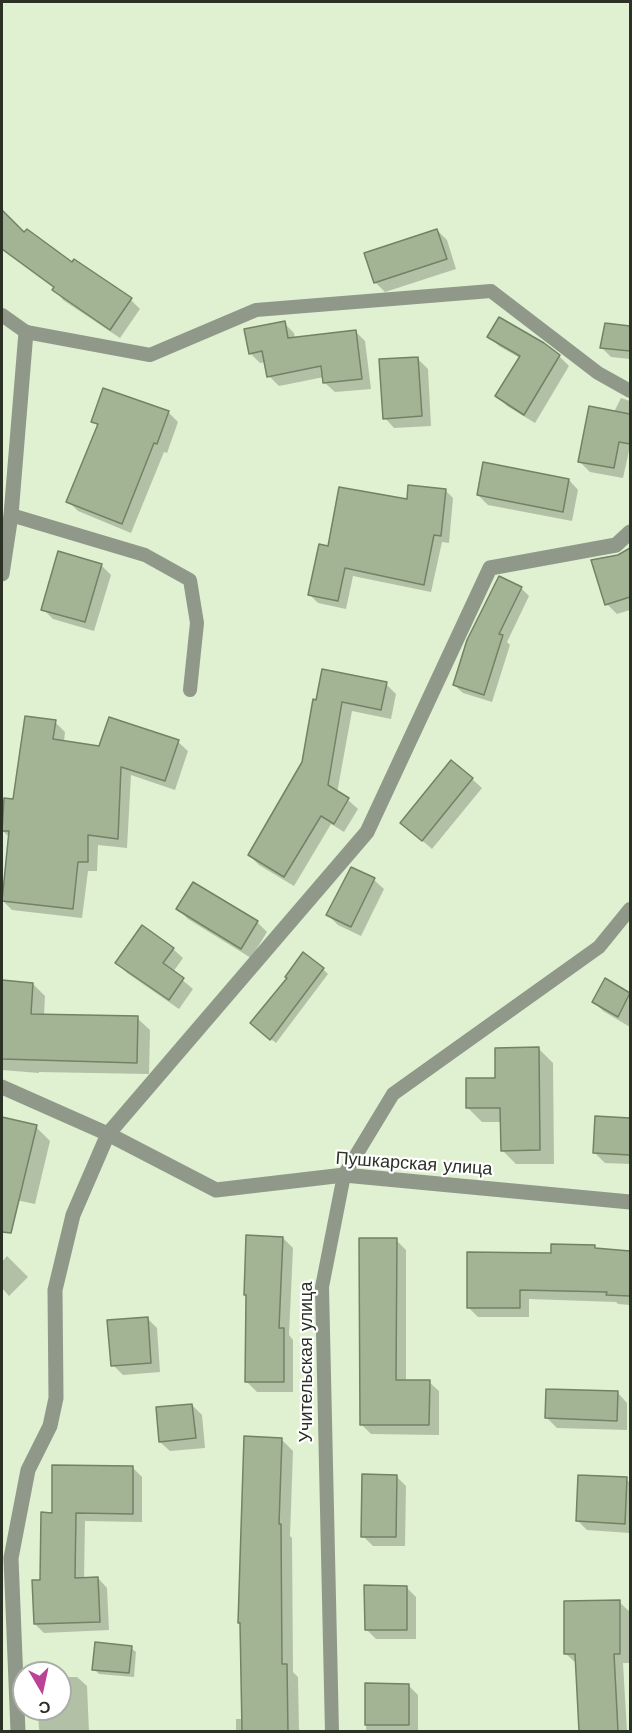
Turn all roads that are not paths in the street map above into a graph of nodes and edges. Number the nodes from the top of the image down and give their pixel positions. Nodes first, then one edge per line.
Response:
1 (2, 315) edge
2 (26, 332) junction
3 (630, 391) edge
4 (6, 514) edge
5 (630, 532) edge
6 (2, 574) edge
7 (190, 690) dead end
8 (630, 909) edge
9 (2, 1087) edge
10 (108, 1134) junction
11 (344, 1175) junction
12 (630, 1202) edge
13 (18, 1731) edge
14 (332, 1731) edge

1 - 2 lane
2 - 3 lane
2 - 4 street
4 - 6 street
4 - 7 lane
5 - 10 street
8 - 11 lane, Учительская улица
9 - 10 street, Пушкарская улица
10 - 11 street, Пушкарская улица
10 - 13 street
11 - 12 street, Пушкарская улица
11 - 14 lane, Учительская улица

